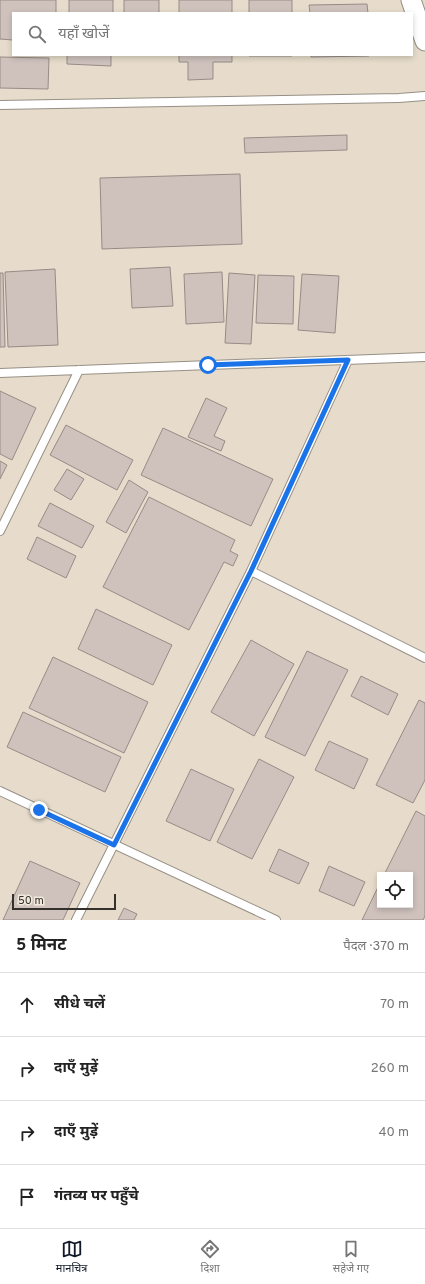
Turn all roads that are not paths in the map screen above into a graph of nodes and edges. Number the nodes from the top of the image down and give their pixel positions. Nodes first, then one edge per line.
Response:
1 (411, 0) edge
2 (425, 41) edge
3 (425, 96) edge
4 (0, 105) edge
5 (425, 357) edge
6 (348, 360) junction
7 (79, 370) junction
8 (0, 373) edge
9 (0, 531) edge
10 (251, 571) junction
11 (425, 658) edge
12 (0, 791) edge
13 (114, 845) junction
14 (76, 920) edge
15 (276, 920) edge

1 - 2 street
3 - 4 lane
5 - 6 lane
6 - 7 lane
6 - 10 lane
7 - 8 lane
7 - 9 lane
10 - 11 lane
10 - 13 lane
12 - 13 lane
13 - 14 lane
13 - 15 lane

